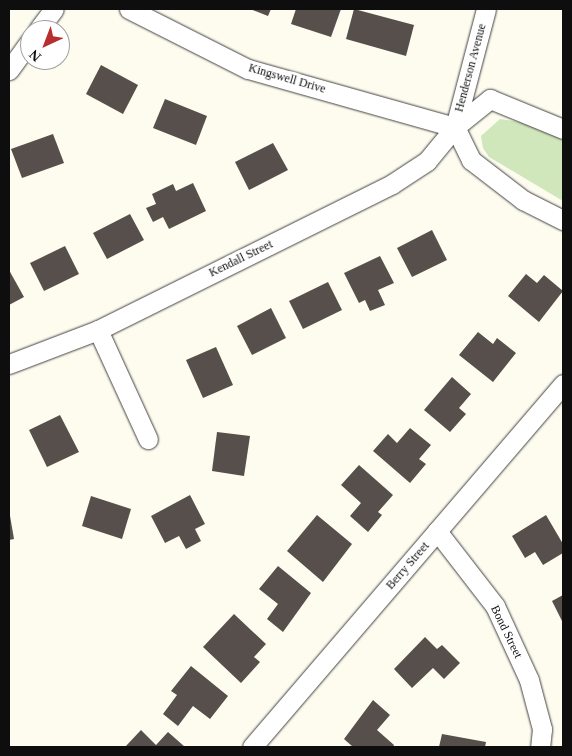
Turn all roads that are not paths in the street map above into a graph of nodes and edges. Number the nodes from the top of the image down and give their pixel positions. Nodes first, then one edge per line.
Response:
1 (54, 9) edge
2 (129, 9) edge
3 (486, 9) edge
4 (46, 20) edge
5 (20, 55) edge
6 (9, 70) edge
7 (455, 127) junction
8 (563, 129) edge
9 (563, 220) edge
10 (98, 330) junction
11 (9, 364) edge
12 (563, 384) edge
13 (148, 439) dead end
14 (437, 531) junction
15 (252, 747) edge
16 (540, 747) edge

1 - 4 street
2 - 7 street, Kingswell Drive
3 - 7 street, Henderson Avenue
5 - 6 street
7 - 8 street, Henderson Avenue
7 - 9 street, Henderson Avenue
7 - 10 street, Kendall Street
10 - 11 street, Kendall Street
10 - 13 street
12 - 14 street, Berry Street
14 - 15 street, Berry Street
14 - 16 street, Bond Street

